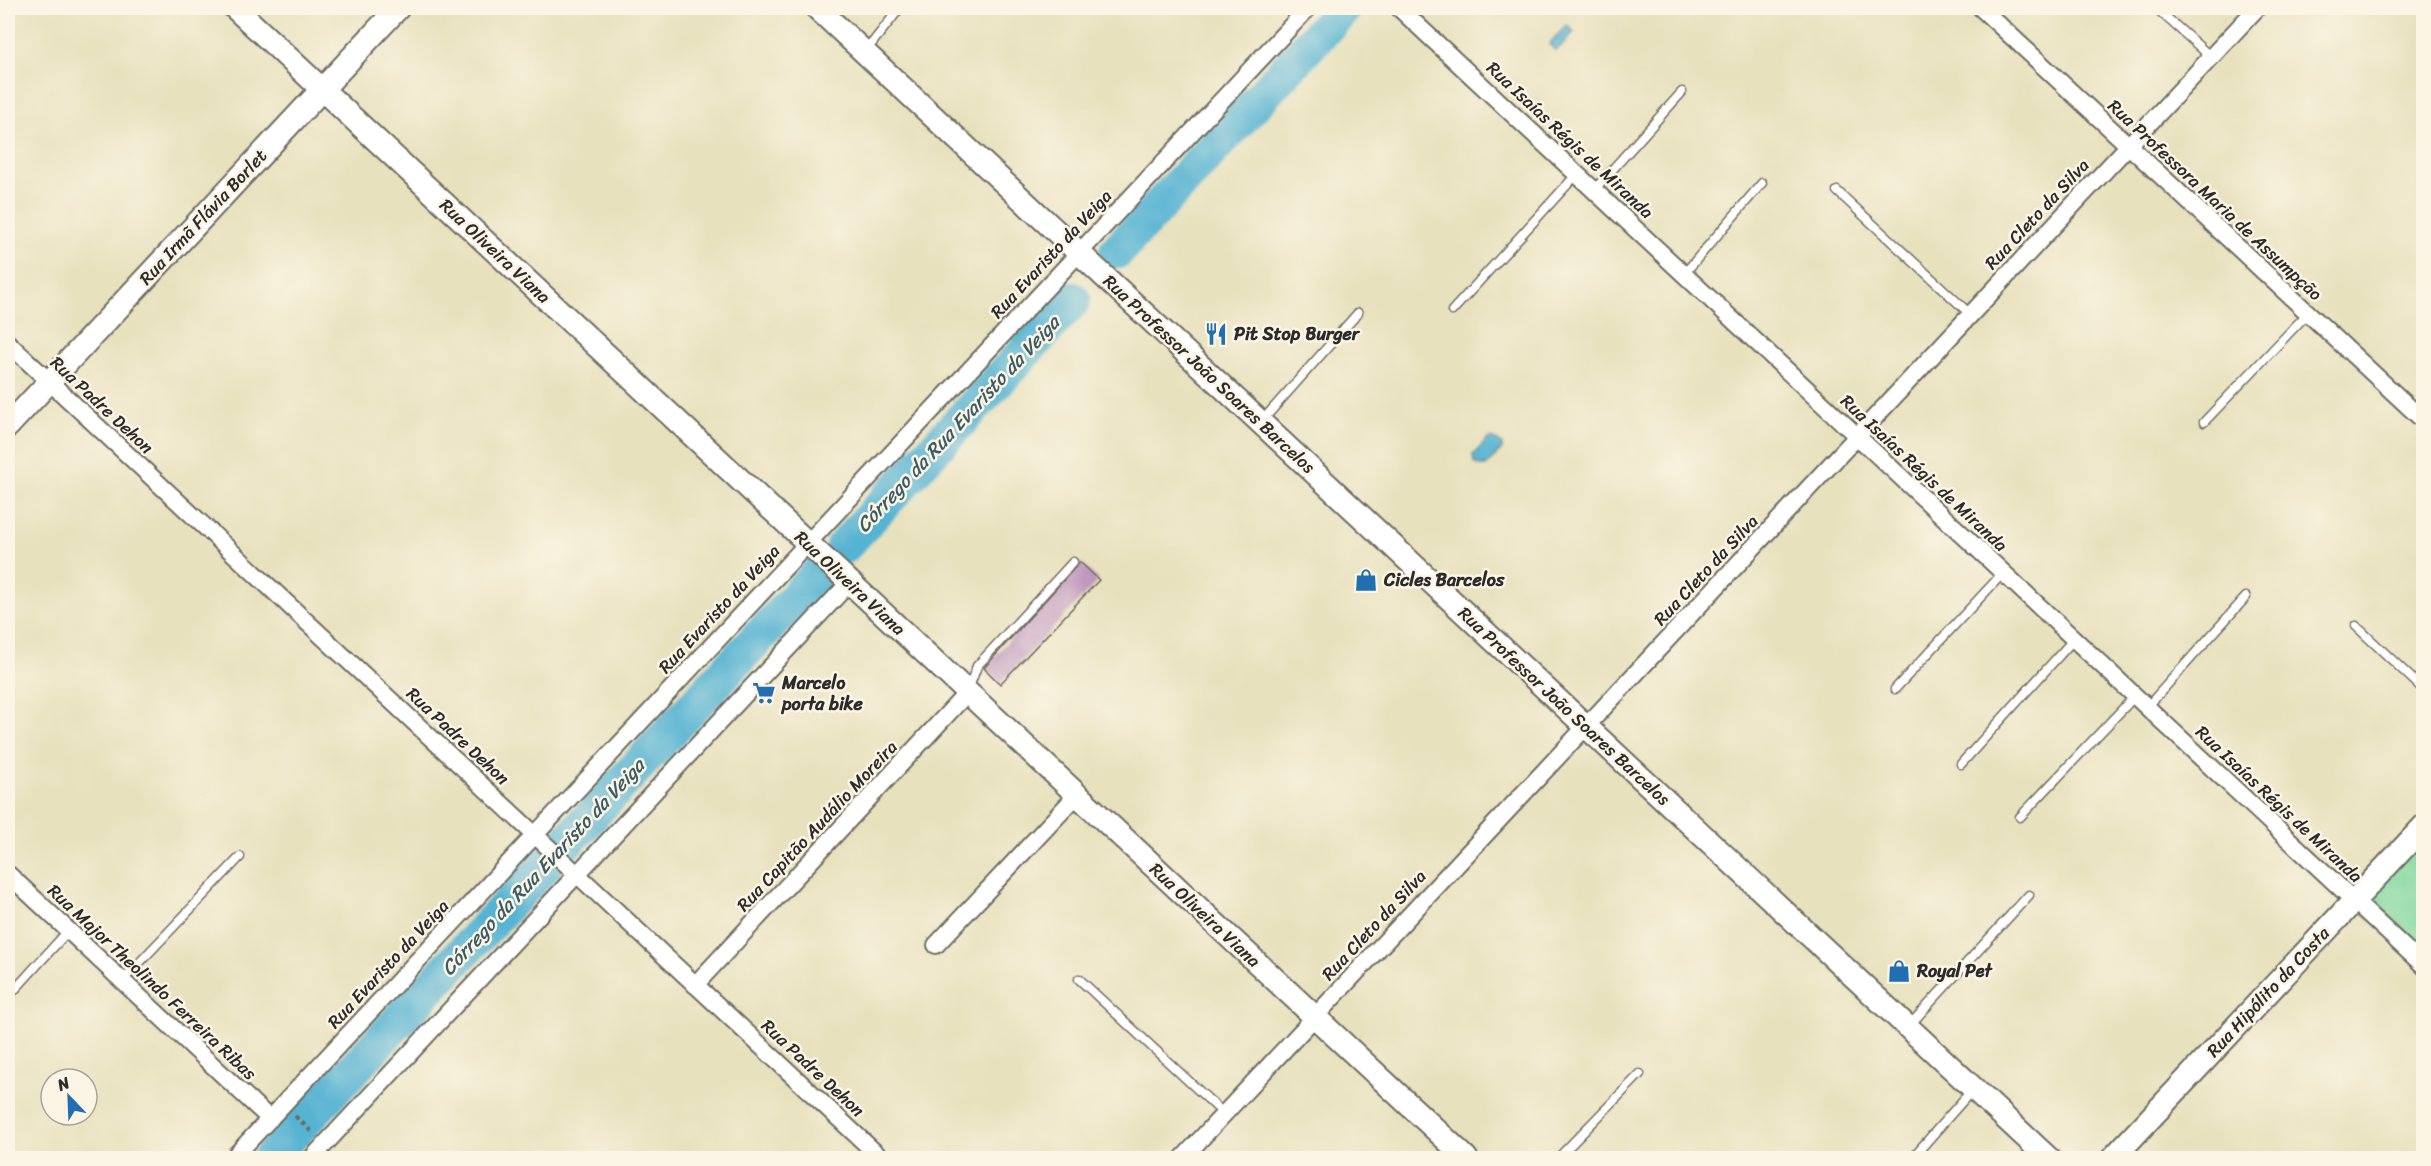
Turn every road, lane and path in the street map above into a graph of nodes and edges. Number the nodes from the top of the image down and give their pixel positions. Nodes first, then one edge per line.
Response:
1 (235, 8) edge
2 (398, 8) edge
3 (817, 8) edge
4 (900, 8) edge
5 (1308, 8) edge
6 (1399, 8) edge
7 (1981, 8) edge
8 (2156, 8) edge
9 (2257, 8) edge
10 (865, 52) junction
11 (2211, 57) junction
12 (322, 89) junction
13 (1682, 92) dead end
14 (2128, 145) junction
15 (1577, 174) junction
16 (1762, 183) dead end
17 (1594, 190) junction
18 (1837, 191) dead end
19 (1079, 253) junction
20 (1684, 274) junction
21 (1452, 311) dead end
22 (1358, 313) dead end
23 (2308, 313) junction
24 (1970, 314) junction
25 (8, 343) edge
26 (49, 381) junction
27 (2424, 421) edge
28 (2204, 422) dead end
29 (1261, 423) junction
30 (8, 426) edge
31 (1857, 436) junction
32 (807, 543) junction
33 (1074, 562) dead end
34 (2003, 573) junction
35 (849, 583) junction
36 (2246, 597) dead end
37 (2356, 626) dead end
38 (2074, 639) junction
39 (1894, 689) dead end
40 (2424, 690) edge
41 (967, 693) junction
42 (2141, 701) junction
43 (1586, 726) junction
44 (1960, 764) dead end
45 (1077, 795) junction
46 (2020, 817) dead end
47 (2424, 826) edge
48 (535, 835) junction
49 (240, 857) dead end
50 (8, 874) edge
51 (577, 874) junction
52 (2029, 895) dead end
53 (2354, 901) junction
54 (68, 931) junction
55 (936, 945) dead end
56 (2424, 966) edge
57 (1079, 979) dead end
58 (122, 981) junction
59 (695, 985) junction
60 (8, 998) edge
61 (1315, 1017) junction
62 (1908, 1028) junction
63 (1640, 1074) dead end
64 (1973, 1089) junction
65 (283, 1105) junction
66 (1224, 1114) junction
67 (270, 1119) junction
68 (326, 1145) junction
69 (1914, 1156) dead end
70 (233, 1158) edge
71 (312, 1158) edge
72 (881, 1158) edge
73 (1183, 1158) edge
74 (1466, 1158) edge
75 (1557, 1158) edge
76 (2048, 1158) edge
77 (2114, 1158) edge

1 - 12 main road, Rua Oliveira Viana
2 - 12 main road, Rua Irmã Flávia Borlet
3 - 10 main road, Rua Professor João Soares Barcelos
4 - 10 lane
5 - 19 street, Rua Evaristo da Veiga
6 - 15 street, Rua Isaías Régis de Miranda
7 - 14 street, Rua Professora Maria de Assumpção
8 - 11 lane
9 - 11 street, Rua Cleto da Silva
10 - 19 main road, Rua Professor João Soares Barcelos
11 - 14 street, Rua Cleto da Silva
12 - 26 main road, Rua Irmã Flávia Borlet
12 - 32 main road, Rua Oliveira Viana
13 - 17 lane
14 - 23 street, Rua Professora Maria de Assumpção
14 - 24 street, Rua Cleto da Silva
15 - 17 street, Rua Isaías Régis de Miranda
15 - 21 lane
16 - 20 lane
17 - 20 street, Rua Isaías Régis de Miranda
18 - 24 lane
19 - 29 main road, Rua Professor João Soares Barcelos
19 - 32 street, Rua Evaristo da Veiga
20 - 31 street, Rua Isaías Régis de Miranda
22 - 29 lane
23 - 27 street, Rua Professora Maria de Assumpção
23 - 28 lane
24 - 31 street, Rua Cleto da Silva
25 - 26 street, Rua Padre Dehon
26 - 30 main road, Rua Irmã Flávia Borlet
26 - 48 street, Rua Padre Dehon
29 - 43 main road, Rua Professor João Soares Barcelos
31 - 34 street, Rua Isaías Régis de Miranda
31 - 43 street, Rua Cleto da Silva
32 - 35 main road, Rua Oliveira Viana
32 - 48 street, Rua Evaristo da Veiga
33 - 41 lane
34 - 38 street, Rua Isaías Régis de Miranda
34 - 39 lane
35 - 41 main road, Rua Oliveira Viana
35 - 51 street
36 - 42 lane
37 - 40 lane
38 - 42 street, Rua Isaías Régis de Miranda
38 - 44 lane
41 - 45 main road, Rua Oliveira Viana
41 - 59 street, Rua Capitão Audálio Moreira
42 - 46 lane
42 - 53 street, Rua Isaías Régis de Miranda
43 - 61 street, Rua Cleto da Silva
43 - 62 main road, Rua Professor João Soares Barcelos
45 - 55 street
45 - 61 main road, Rua Oliveira Viana
47 - 53 main road, Rua Hipólito da Costa
48 - 51 street, Rua Padre Dehon
48 - 65 street, Rua Evaristo da Veiga
49 - 58 lane
50 - 54 street, Rua Major Theolindo Ferreira Ribas
51 - 59 street, Rua Padre Dehon
51 - 68 street
52 - 62 lane
53 - 56 street, Rua Isaías Régis de Miranda
53 - 77 main road, Rua Hipólito da Costa
54 - 58 street, Rua Major Theolindo Ferreira Ribas
54 - 60 lane
57 - 66 lane
58 - 67 street, Rua Major Theolindo Ferreira Ribas
59 - 72 street, Rua Padre Dehon
61 - 66 street, Rua Cleto da Silva
61 - 74 main road, Rua Oliveira Viana
62 - 64 main road, Rua Professor João Soares Barcelos
63 - 75 lane
64 - 69 lane
64 - 76 main road, Rua Professor João Soares Barcelos
65 - 67 street, Rua Evaristo da Veiga
65 - 68 path
66 - 73 street, Rua Cleto da Silva
67 - 70 street, Rua Evaristo da Veiga
68 - 71 street

